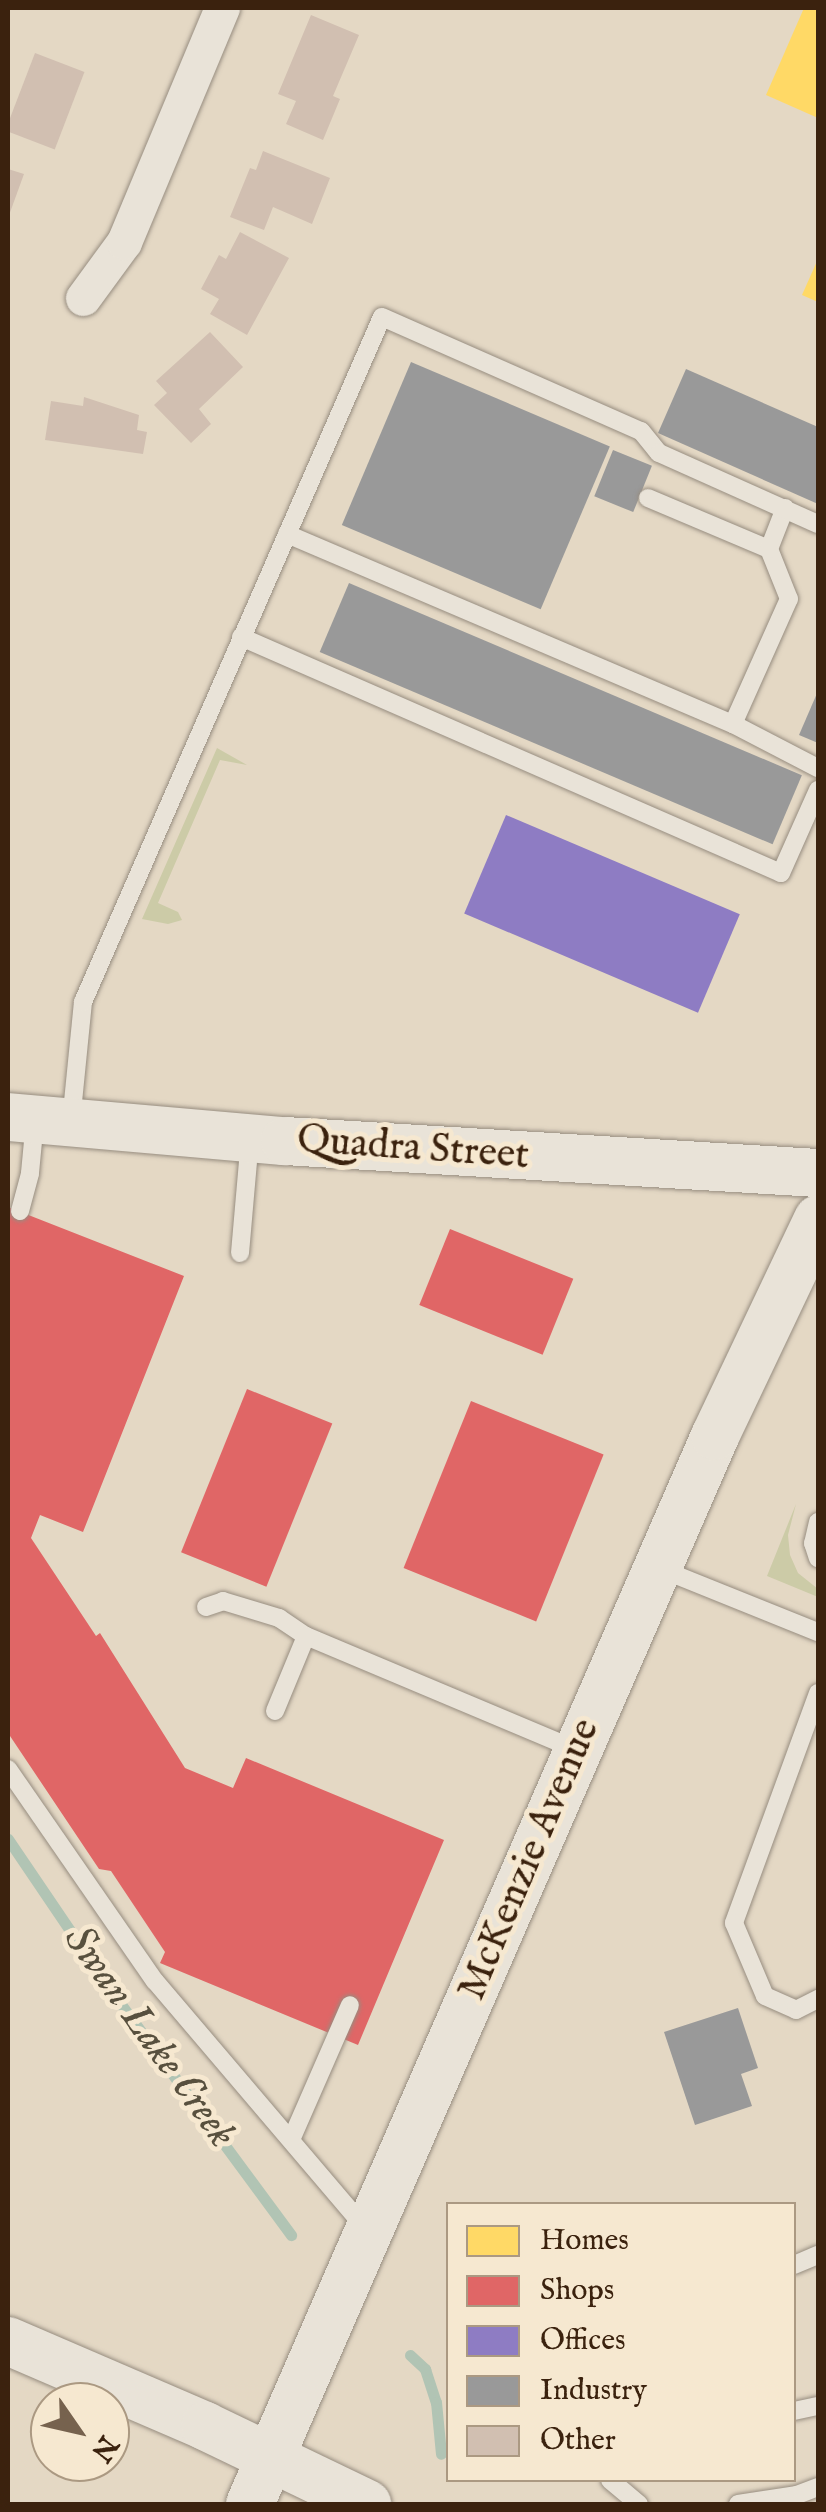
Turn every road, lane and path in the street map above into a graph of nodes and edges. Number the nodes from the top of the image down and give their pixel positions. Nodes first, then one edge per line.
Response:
1 (222, 8) edge
2 (83, 298) dead end
3 (648, 498) dead end
4 (785, 508) junction
5 (818, 524) edge
6 (286, 534) junction
7 (769, 549) junction
8 (241, 637) junction
9 (733, 724) junction
10 (818, 768) edge
11 (818, 790) edge
12 (38, 1120) edge
13 (250, 1138) junction
14 (818, 1174) edge
15 (20, 1211) dead end
16 (818, 1219) edge
17 (240, 1252) dead end
18 (818, 1522) edge
19 (818, 1558) edge
20 (657, 1567) junction
21 (206, 1608) dead end
22 (818, 1632) edge
23 (306, 1636) junction
24 (818, 1693) edge
25 (275, 1710) dead end
26 (577, 1750) junction
27 (8, 1768) edge
28 (818, 1999) edge
29 (350, 2005) dead end
30 (296, 2146) junction
31 (368, 2231) junction
32 (8, 2342) edge
33 (269, 2457) junction
34 (612, 2482) edge
35 (818, 2486) edge
36 (250, 2504) edge
37 (367, 2504) edge
38 (639, 2504) edge
39 (738, 2504) edge

1 - 2 street
3 - 7 lane
4 - 5 lane
4 - 6 lane
4 - 7 lane
6 - 8 lane
6 - 9 lane
7 - 9 lane
8 - 11 lane
8 - 12 lane
9 - 10 lane
12 - 13 main road, Quadra Street
12 - 15 lane
13 - 14 main road, Quadra Street
13 - 17 lane
16 - 20 main road, McKenzie Avenue
18 - 19 lane
20 - 22 lane
20 - 26 main road, McKenzie Avenue
21 - 23 lane
23 - 25 lane
23 - 26 lane
24 - 28 lane
26 - 31 main road, McKenzie Avenue
27 - 30 lane
29 - 30 lane
30 - 31 lane
31 - 33 main road, McKenzie Avenue
32 - 33 main road
33 - 36 main road, McKenzie Avenue
33 - 37 main road
34 - 38 lane
35 - 39 lane

